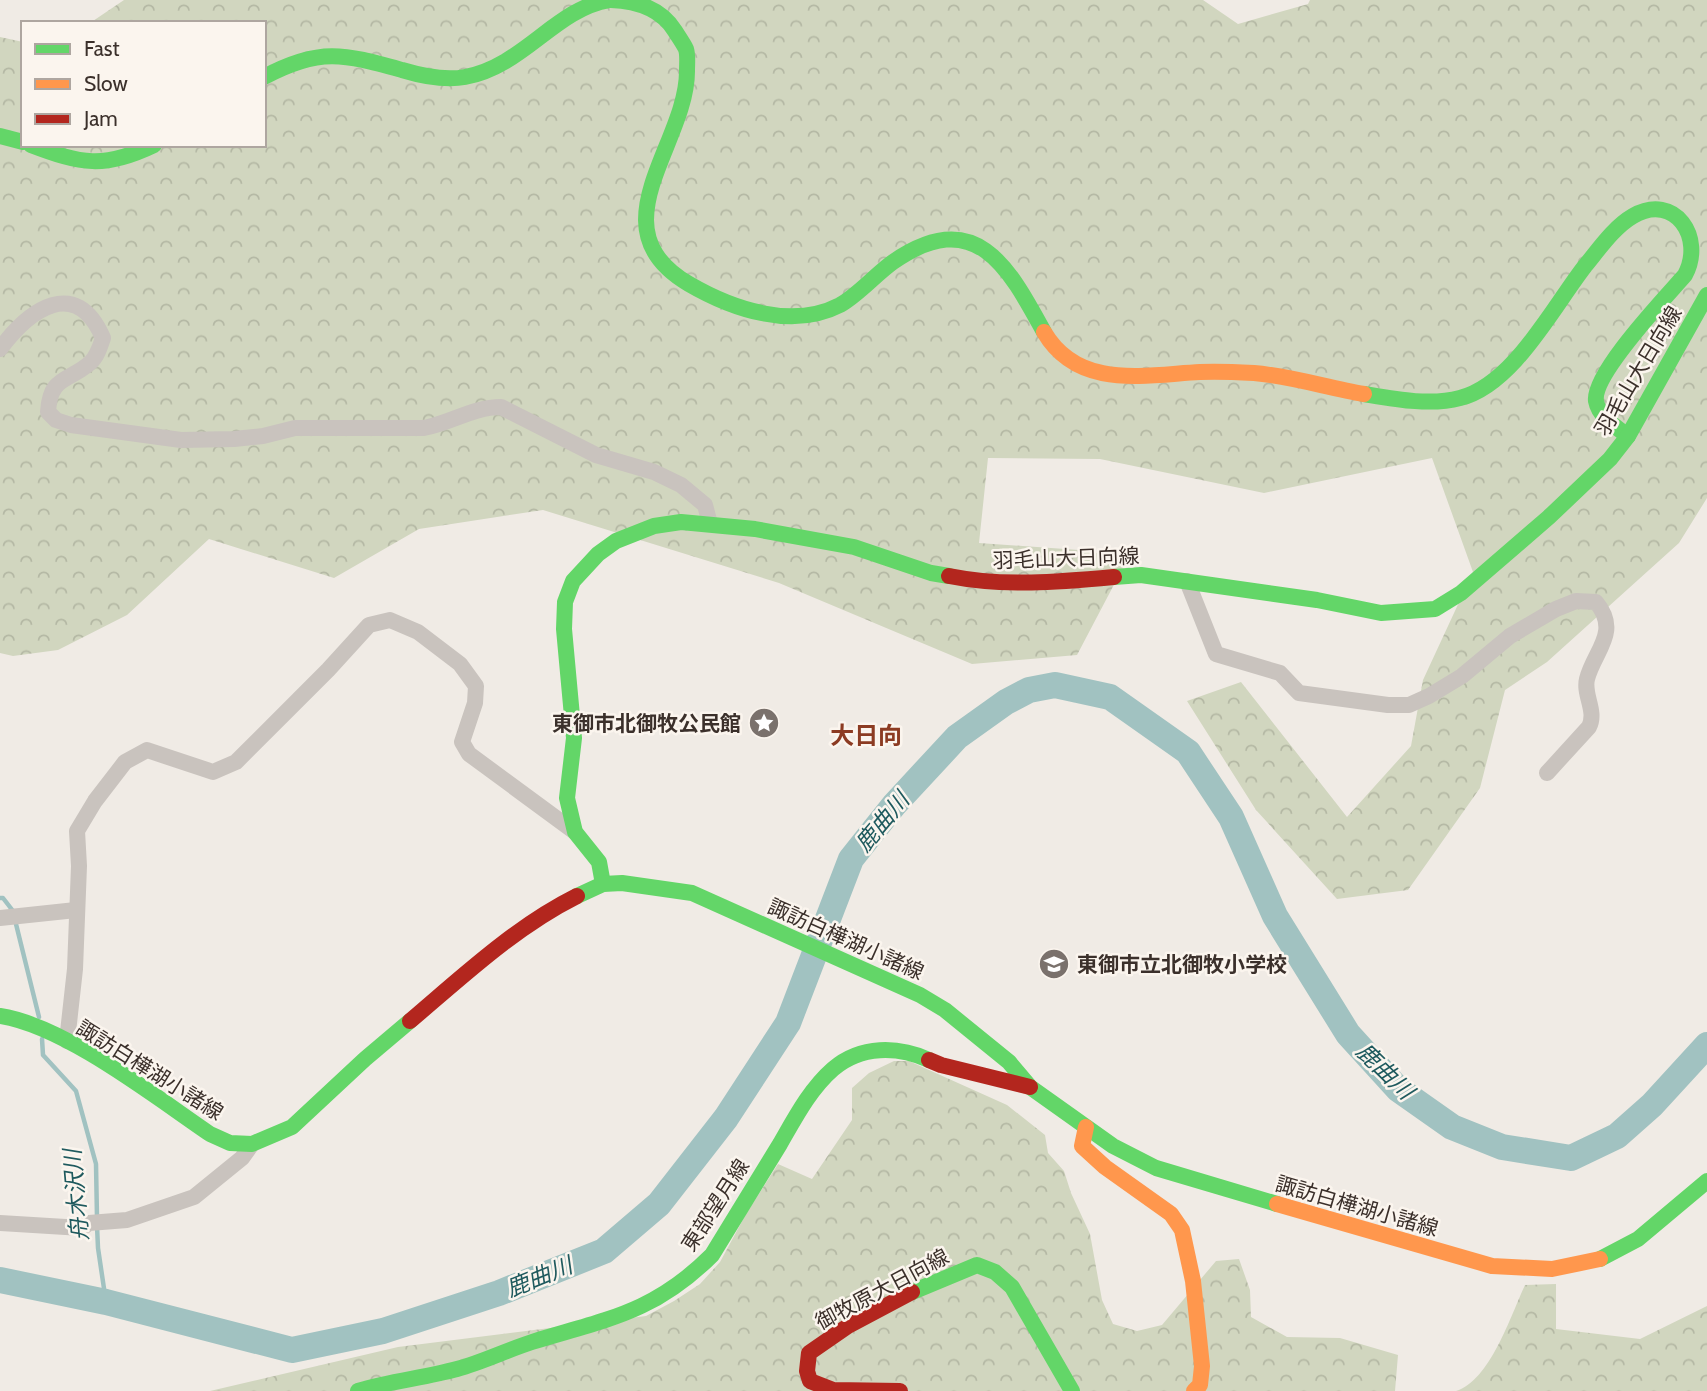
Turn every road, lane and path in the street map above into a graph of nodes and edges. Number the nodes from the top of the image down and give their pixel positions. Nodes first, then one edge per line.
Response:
1 (610, 0) edge
2 (266, 76) edge
3 (0, 136) edge
4 (21, 141) edge
5 (37, 147) edge
6 (150, 147) edge
7 (1707, 295) edge
8 (0, 349) edge
9 (1628, 436) junction
10 (710, 524) junction
11 (1187, 581) junction
12 (1547, 773) dead end
13 (575, 832) junction
14 (603, 884) junction
15 (76, 910) junction
16 (0, 918) edge
17 (0, 1016) edge
18 (67, 1041) junction
19 (1030, 1087) junction
20 (1086, 1127) junction
21 (252, 1144) junction
22 (1707, 1181) edge
23 (0, 1223) edge
24 (358, 1391) edge
25 (900, 1391) edge
26 (1072, 1391) edge
27 (1194, 1391) edge

1 - 2 main road
1 - 9 main road
3 - 4 main road
5 - 6 main road
7 - 9 main road, 羽毛山大日向線
8 - 10 street
9 - 11 main road, 羽毛山大日向線
10 - 11 main road, 羽毛山大日向線
10 - 13 main road, 羽毛山大日向線
11 - 12 street
13 - 14 main road, 羽毛山大日向線
13 - 15 street
14 - 19 main road, 諏訪白樺湖小諸線
14 - 21 main road, 諏訪白樺湖小諸線
15 - 16 street
15 - 18 street
17 - 18 main road, 諏訪白樺湖小諸線
18 - 21 main road, 諏訪白樺湖小諸線
19 - 20 main road, 諏訪白樺湖小諸線
19 - 24 main road, 東部望月線
20 - 22 main road, 諏訪白樺湖小諸線
20 - 27 main road
21 - 23 street
25 - 26 main road, 御牧原大日向線

